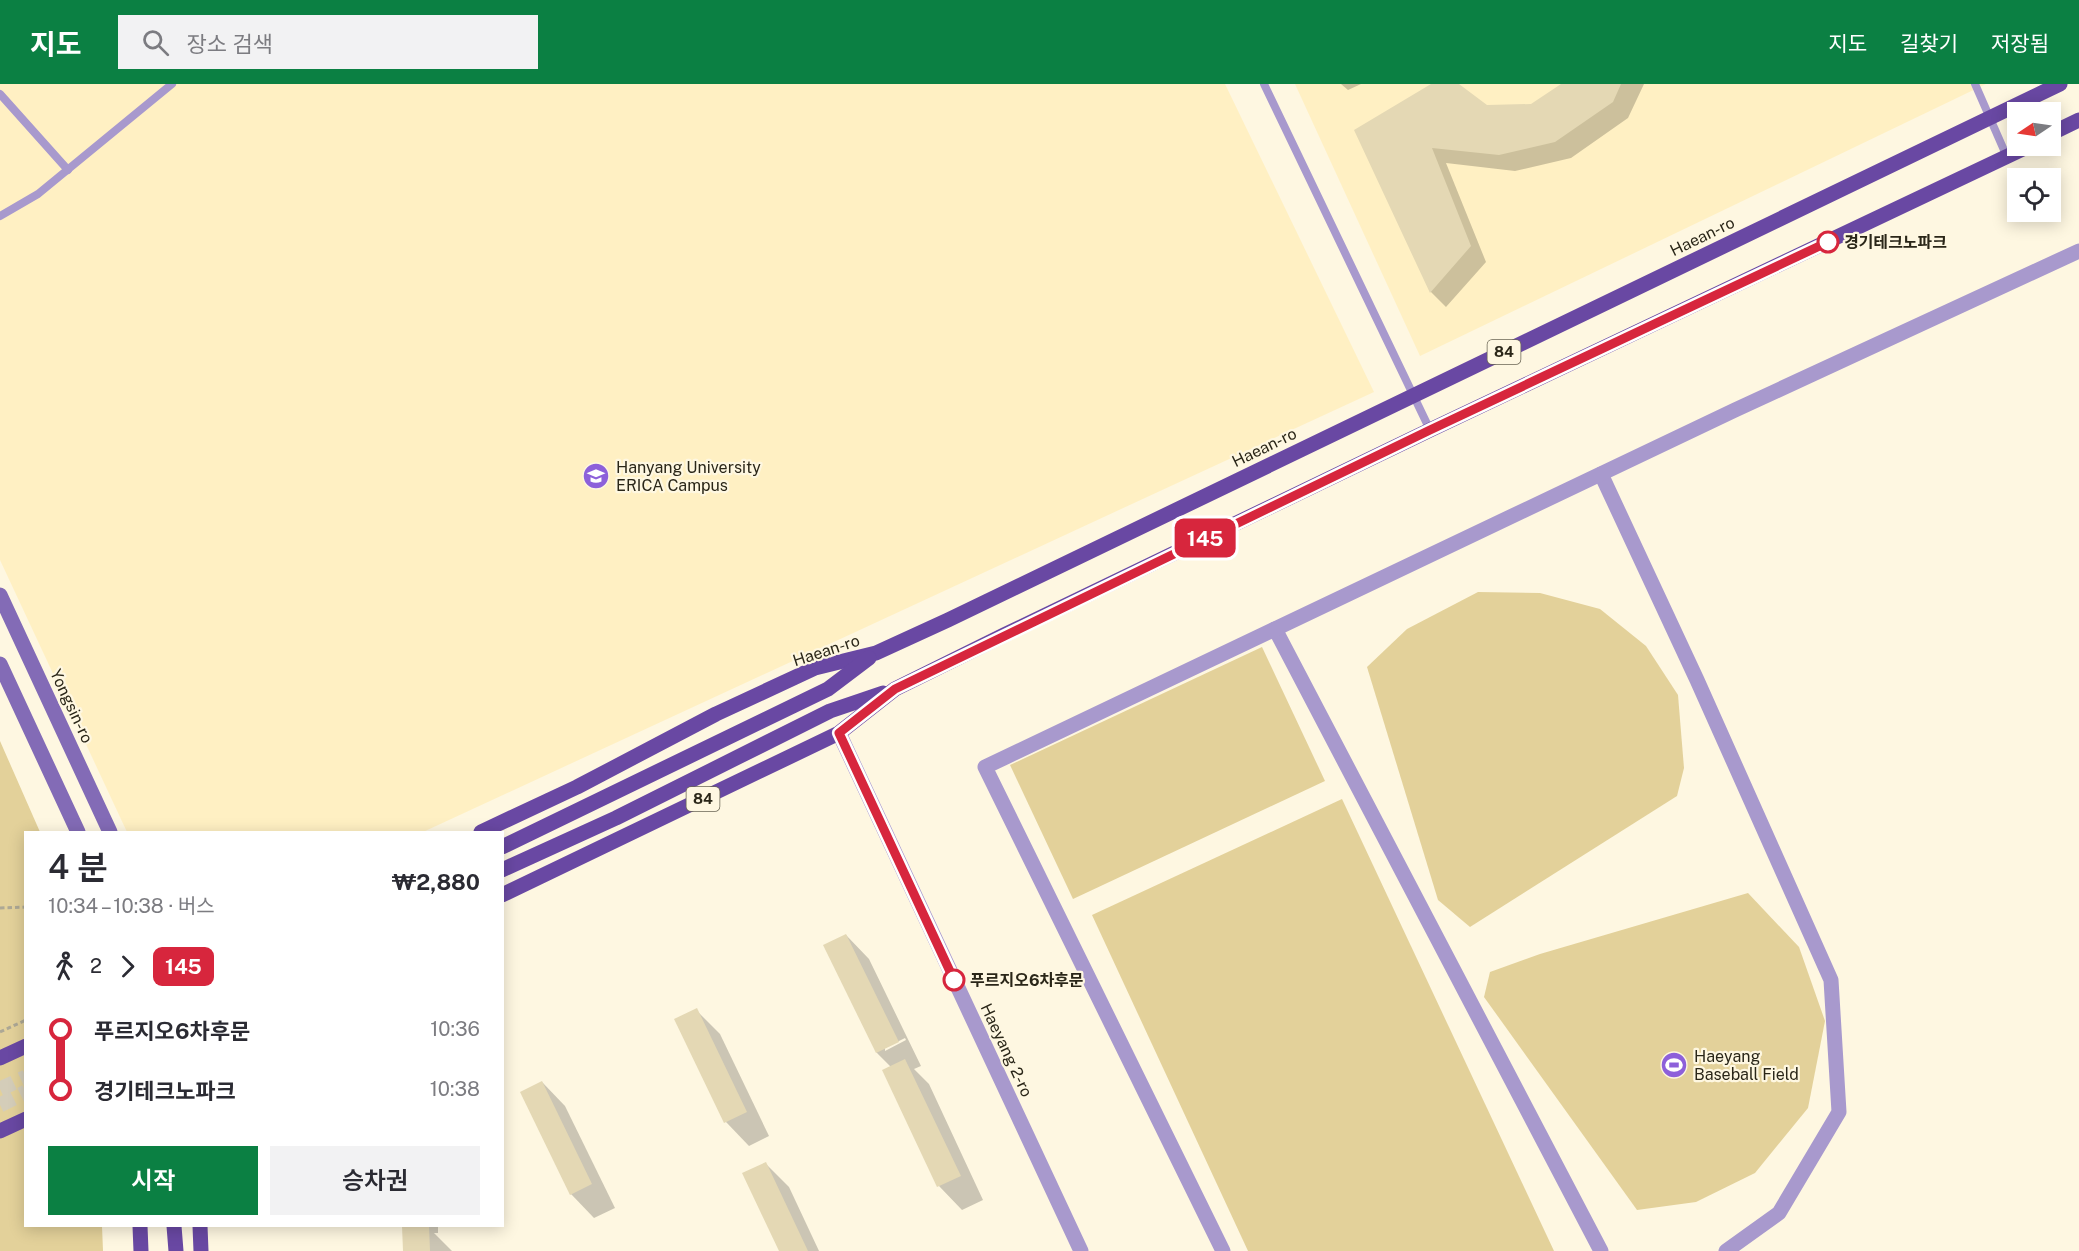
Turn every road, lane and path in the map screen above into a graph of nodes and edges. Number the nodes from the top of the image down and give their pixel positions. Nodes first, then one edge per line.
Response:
1 (172, 84) edge
2 (1264, 84) edge
3 (1975, 84) edge
4 (2060, 84) edge
5 (1, 97) edge
6 (1990, 118) junction
7 (2079, 120) edge
8 (2061, 129) edge
9 (2007, 157) joint
10 (68, 170) junction
11 (0, 216) edge
12 (2079, 251) edge
13 (1413, 395) junction
14 (1430, 430) junction
15 (1601, 474) junction
16 (0, 595) edge
17 (1275, 629) junction
18 (876, 653) junction
19 (0, 664) edge
20 (895, 689) junction
21 (839, 733) junction
22 (78, 831) edge
23 (110, 831) edge
24 (482, 831) edge
25 (504, 846) edge
26 (504, 869) edge
27 (504, 894) edge
28 (24, 907) edge
29 (0, 908) edge
30 (24, 1021) edge
31 (0, 1032) edge
32 (24, 1047) edge
33 (0, 1058) edge
34 (24, 1120) edge
35 (0, 1131) edge
36 (140, 1227) edge
37 (174, 1227) edge
38 (200, 1227) edge
39 (141, 1251) edge
40 (176, 1251) edge
41 (201, 1251) edge
42 (1081, 1251) edge
43 (1223, 1251) edge
44 (1601, 1251) edge
45 (1726, 1251) edge

1 - 10 lane
2 - 13 lane
3 - 6 lane
4 - 6 main road, Haean-ro / 84
5 - 10 lane
6 - 9 lane
6 - 13 main road, Haean-ro / 84
7 - 8 main road
9 - 14 main road, 84
10 - 11 lane
12 - 15 street
13 - 14 lane
13 - 18 main road, Haean-ro / 84
14 - 20 main road, 84
15 - 17 street
15 - 45 street
16 - 23 main road, Yongsin-ro
17 - 43 street
17 - 44 street
18 - 24 main road, Haean-ro / 84
18 - 25 main road
19 - 22 main road
20 - 21 main road, 84
20 - 26 main road
21 - 27 main road, 84
21 - 42 street, Haeyang 2-ro
28 - 29 path
30 - 31 path
32 - 33 main road
34 - 35 main road
36 - 39 main road
37 - 40 main road
38 - 41 main road

